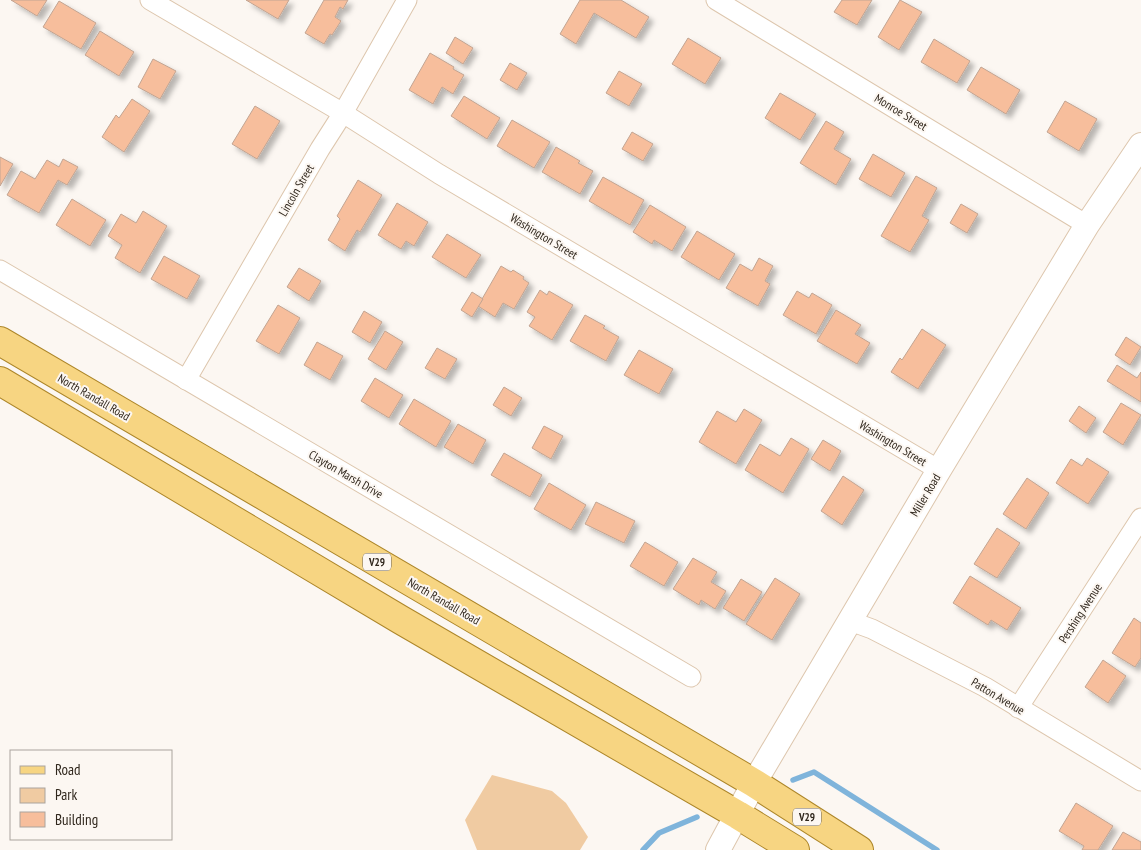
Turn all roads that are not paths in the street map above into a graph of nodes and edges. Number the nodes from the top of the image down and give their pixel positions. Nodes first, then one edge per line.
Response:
1 (150, 0) edge
2 (407, 0) edge
3 (716, 0) edge
4 (343, 113) junction
5 (1141, 145) edge
6 (1087, 224) junction
7 (0, 270) edge
8 (0, 341) edge
9 (186, 380) junction
10 (0, 381) edge
11 (939, 470) junction
12 (1141, 518) edge
13 (850, 622) junction
14 (691, 677) dead end
15 (1018, 708) junction
16 (1141, 781) edge
17 (754, 783) junction
18 (738, 814) junction
19 (718, 850) edge
20 (795, 850) edge
21 (859, 850) edge

1 - 4 street, Washington Street
2 - 4 street, Lincoln Street
3 - 6 street, Monroe Street
4 - 9 street, Lincoln Street
4 - 11 street, Washington Street
5 - 6 street, Miller Road
6 - 11 street, Miller Road
7 - 9 street, Clayton Marsh Drive
8 - 17 main road, North Randall Road / V29
9 - 14 street, Clayton Marsh Drive
10 - 18 main road
11 - 13 street, Miller Road
12 - 15 street, Pershing Avenue
13 - 15 street, Patton Avenue
13 - 17 street, Miller Road
15 - 16 street, Patton Avenue
17 - 18 street, Miller Road
17 - 21 main road, North Randall Road / V29
18 - 19 street, Miller Road
18 - 20 main road

